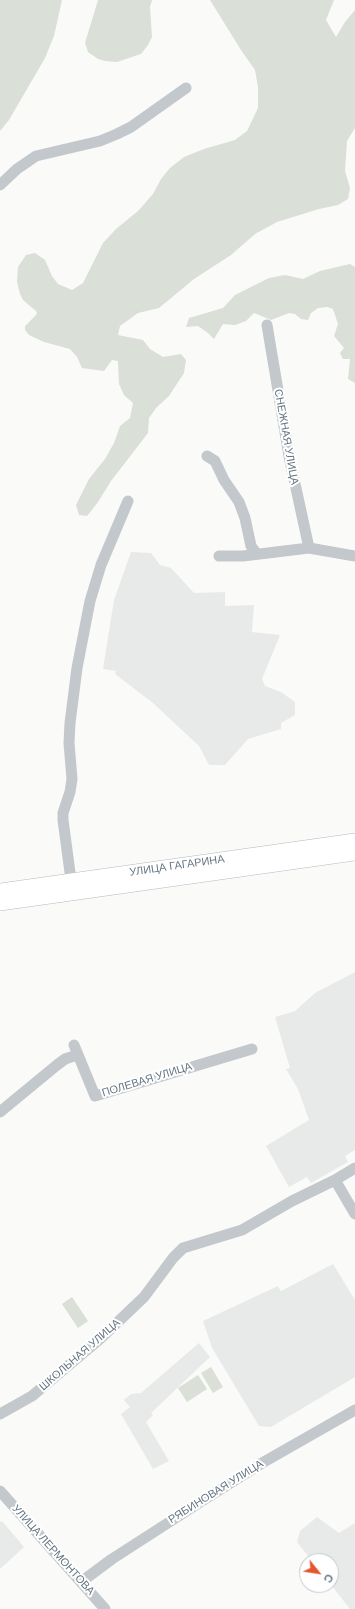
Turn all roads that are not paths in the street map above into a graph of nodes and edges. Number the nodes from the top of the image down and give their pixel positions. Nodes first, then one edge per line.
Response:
1 (186, 88) dead end
2 (0, 185) edge
3 (267, 325) dead end
4 (207, 456) dead end
5 (128, 501) dead end
6 (309, 548) junction
7 (257, 554) junction
8 (219, 556) dead end
9 (355, 556) edge
10 (355, 841) edge
11 (355, 853) edge
12 (72, 886) junction
13 (0, 890) edge
14 (0, 903) edge
15 (252, 1049) dead end
16 (0, 1112) edge
17 (355, 1168) edge
18 (335, 1180) junction
19 (355, 1214) edge
20 (355, 1410) edge
21 (0, 1414) edge
22 (0, 1491) edge
23 (81, 1582) junction
24 (105, 1609) edge

1 - 2 street
3 - 6 street, СНЕЖНАЯ УЛИЦА
4 - 7 street
5 - 12 street
6 - 7 street
6 - 9 street
7 - 8 street
10 - 12 main road, УЛИЦА ГАГАРИНА
11 - 12 main road, УЛИЦА ГАГАРИНА
12 - 13 main road, УЛИЦА ГАГАРИНА
12 - 14 main road, УЛИЦА ГАГАРИНА
15 - 16 street, ПОЛЕВАЯ УЛИЦА
17 - 18 street
18 - 19 street
18 - 21 street, ШКОЛЬНАЯ УЛИЦА
20 - 23 street, РЯБИНОВАЯ УЛИЦА
22 - 23 street, УЛИЦА ЛЕРМОНТОВА
23 - 24 street, УЛИЦА ЛЕРМОНТОВА

